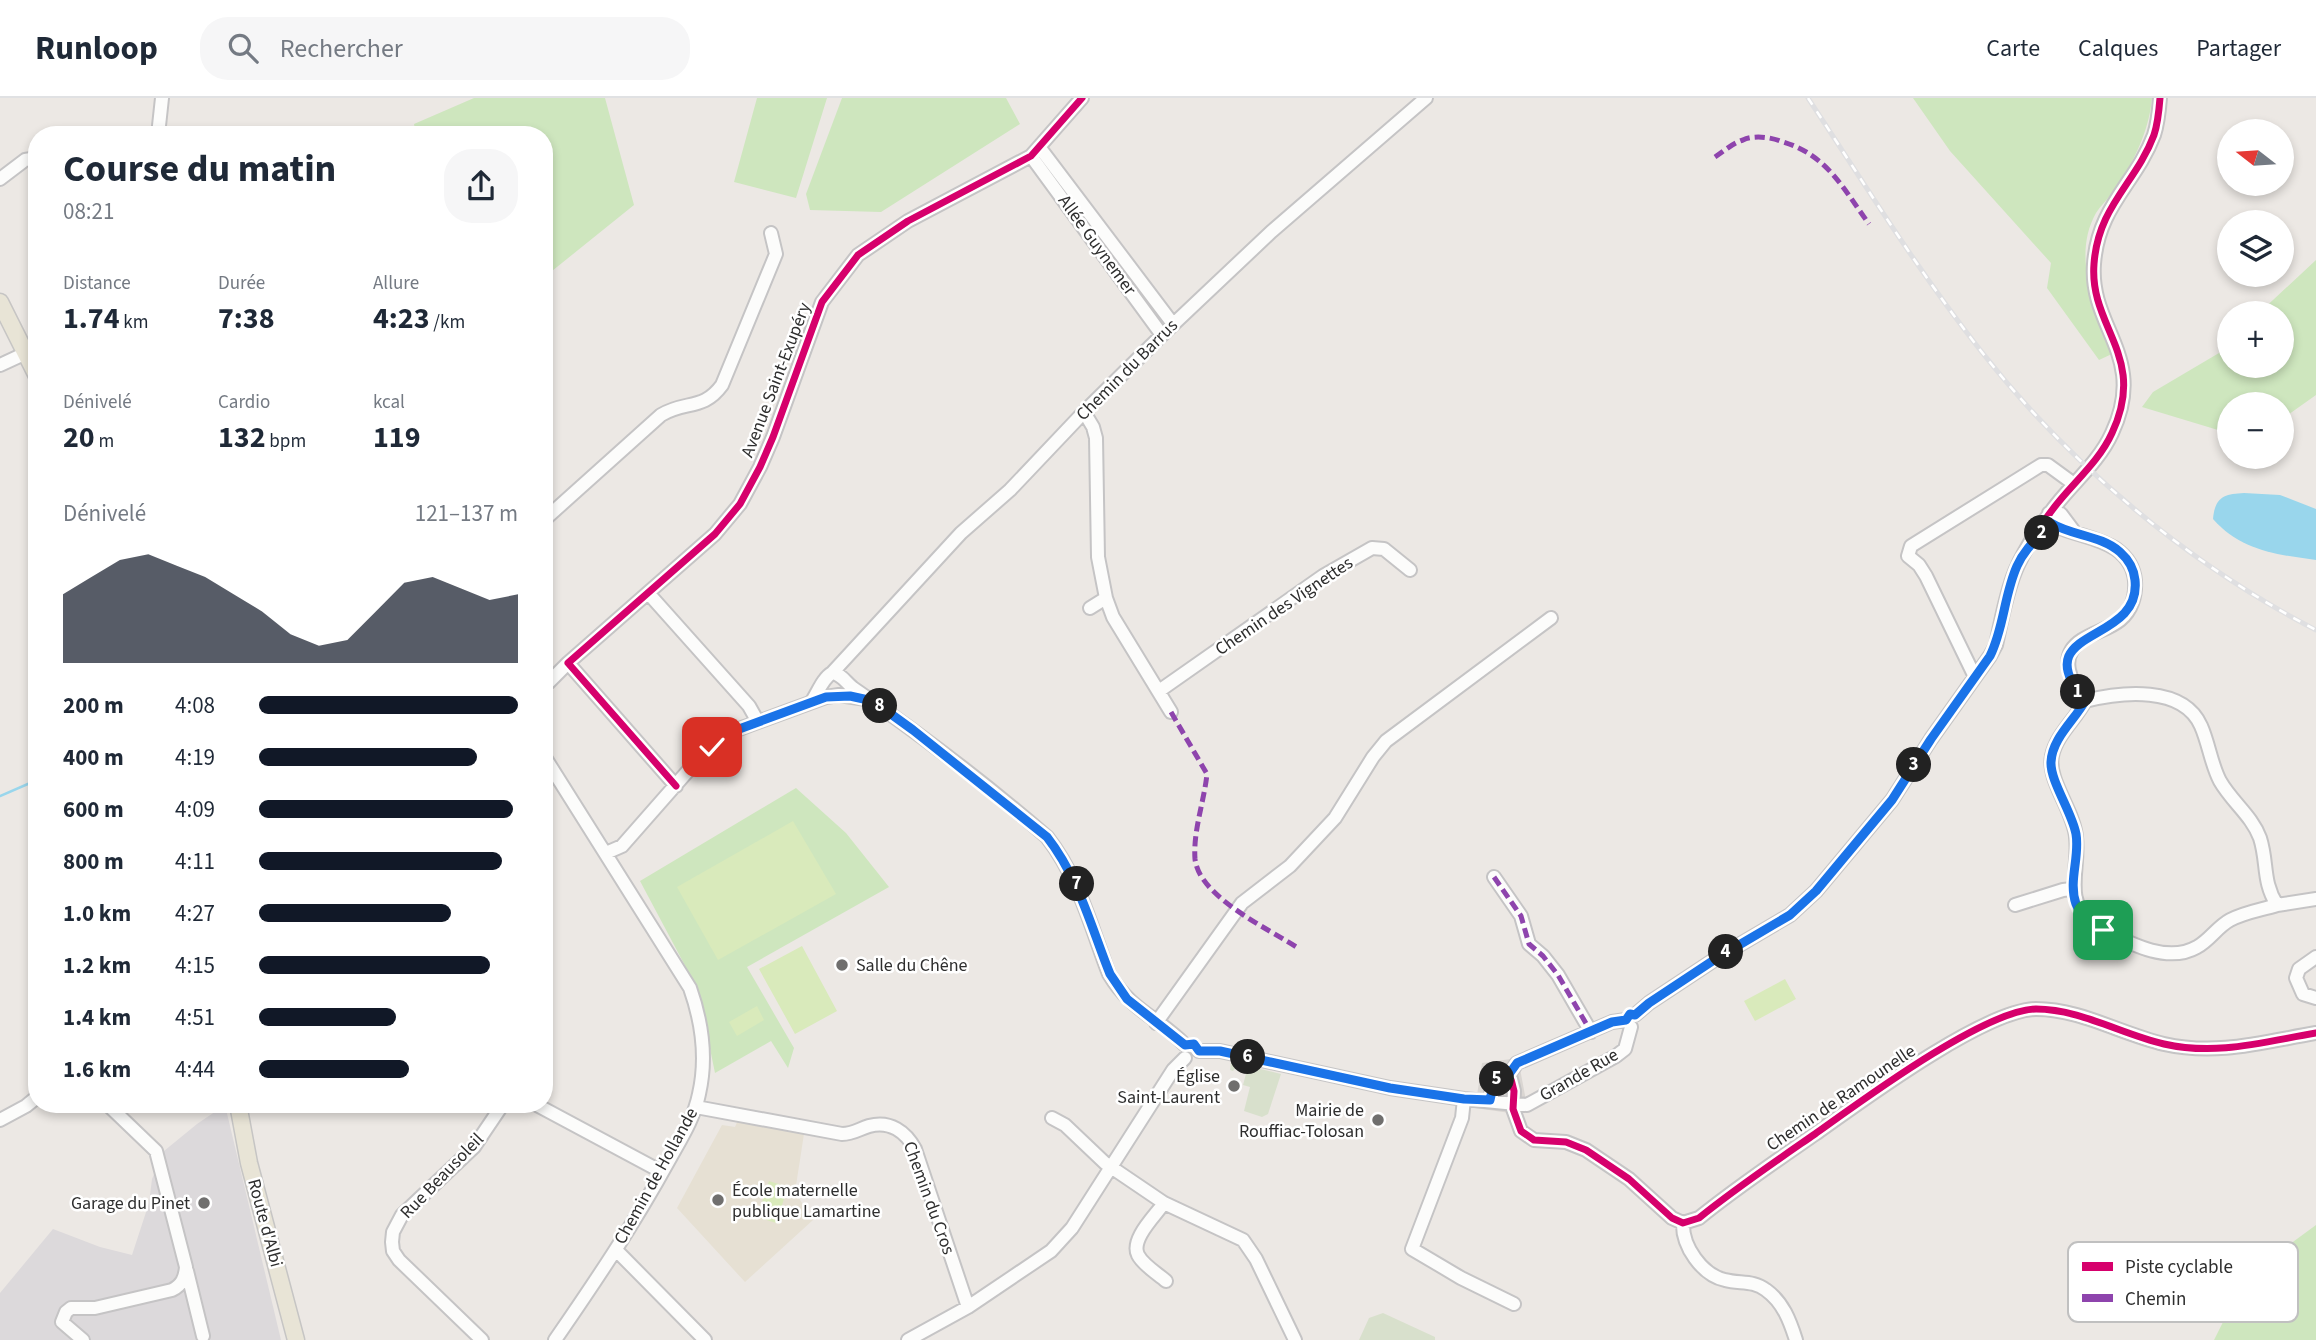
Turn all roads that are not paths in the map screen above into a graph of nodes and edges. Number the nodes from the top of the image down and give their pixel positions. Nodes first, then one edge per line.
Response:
1 (162, 98) edge
2 (1083, 98) edge
3 (1426, 98) edge
4 (2160, 98) edge
5 (159, 126) edge
6 (1036, 152) junction
7 (28, 160) edge
8 (0, 179) edge
9 (771, 233) dead end
10 (0, 302) edge
11 (1173, 324) junction
12 (1162, 335) junction
13 (26, 353) junction
14 (28, 357) edge
15 (0, 365) edge
16 (1084, 412) junction
17 (2074, 484) junction
18 (553, 512) edge
19 (2053, 516) junction
20 (1410, 570) dead end
21 (649, 594) junction
22 (1106, 598) junction
23 (1090, 608) dead end
24 (1551, 618) dead end
25 (568, 663) junction
26 (840, 677) junction
27 (1975, 677) junction
28 (553, 678) edge
29 (823, 685) junction
30 (1159, 691) junction
31 (836, 695) junction
32 (812, 701) junction
33 (873, 701) junction
34 (2085, 701) junction
35 (1171, 712) dead end
36 (758, 722) junction
37 (553, 771) edge
38 (676, 786) junction
39 (606, 853) junction
40 (1494, 877) dead end
41 (2073, 888) junction
42 (2316, 899) edge
43 (2015, 905) dead end
44 (2277, 905) junction
45 (2316, 957) edge
46 (2316, 998) edge
47 (1631, 1021) junction
48 (1156, 1023) junction
49 (2316, 1026) edge
50 (1591, 1032) junction
51 (2316, 1034) edge
52 (2281, 1039) junction
53 (1185, 1045) junction
54 (1199, 1051) junction
55 (1185, 1058) junction
56 (1507, 1077) junction
57 (1464, 1099) junction
58 (1490, 1100) junction
59 (1513, 1103) junction
60 (28, 1104) edge
61 (696, 1107) junction
62 (116, 1113) edge
63 (240, 1113) edge
64 (497, 1113) edge
65 (552, 1113) edge
66 (1052, 1118) dead end
67 (0, 1120) edge
68 (1111, 1167) junction
69 (662, 1172) junction
70 (1164, 1203) junction
71 (1683, 1223) junction
72 (616, 1250) junction
73 (186, 1267) junction
74 (1166, 1281) dead end
75 (1514, 1304) dead end
76 (968, 1307) junction
77 (203, 1336) dead end
78 (83, 1340) edge
79 (296, 1340) edge
80 (482, 1340) edge
81 (555, 1340) edge
82 (705, 1340) edge
83 (908, 1340) edge
84 (1295, 1340) edge
85 (1796, 1340) edge

1 - 5 street
2 - 6 street, Avenue Saint-Exupéry
3 - 11 street, Chemin du Barrus
4 - 17 street
6 - 11 street, Allée Guynemer
6 - 12 street, Allée Guynemer
6 - 21 street, Avenue Saint-Exupéry
7 - 8 street
9 - 18 street
10 - 13 main road
11 - 12 street, Chemin du Barrus
12 - 16 street, Chemin du Barrus
13 - 14 main road
13 - 15 street
16 - 22 street
16 - 26 street, Chemin du Barrus
17 - 19 street
17 - 27 street
19 - 27 street
19 - 34 street
20 - 30 street, Chemin des Vignettes
21 - 25 street, Avenue Saint-Exupéry
21 - 36 street
22 - 23 street
22 - 30 street
24 - 48 street
25 - 28 street, Avenue Saint-Exupéry
25 - 38 street
26 - 29 street
26 - 31 street
26 - 33 street
27 - 47 street
29 - 31 street
29 - 32 street
30 - 35 street
31 - 32 street
31 - 33 street
32 - 36 street
33 - 48 street
34 - 41 street
34 - 44 street
36 - 38 street
37 - 39 street, Chemin de Hollande
38 - 39 street
39 - 61 street, Chemin de Hollande
40 - 50 street
41 - 43 street
41 - 44 street
42 - 44 street
45 - 46 street
47 - 50 street
47 - 59 street, Grande Rue
48 - 53 street
49 - 52 street, Chemin de Ramounelle
50 - 56 street
51 - 52 street, Chemin de Ramounelle
52 - 71 street, Chemin de Ramounelle
53 - 54 street
53 - 55 street
54 - 55 street
54 - 57 street
55 - 68 street
56 - 58 street
56 - 59 street
57 - 58 street
57 - 75 street
58 - 59 street
59 - 71 street
60 - 67 street
61 - 69 street, Chemin de Hollande
61 - 76 street, Chemin du Cros
62 - 73 street
63 - 79 main road, Route d'Albi
64 - 80 street, Rue Beausoleil
65 - 69 street
66 - 68 street
68 - 70 street
68 - 76 street
69 - 72 street, Chemin de Hollande
70 - 74 street
70 - 84 street
71 - 85 street
72 - 81 street, Chemin de Hollande
72 - 82 street
73 - 77 street
73 - 78 street
76 - 83 street

